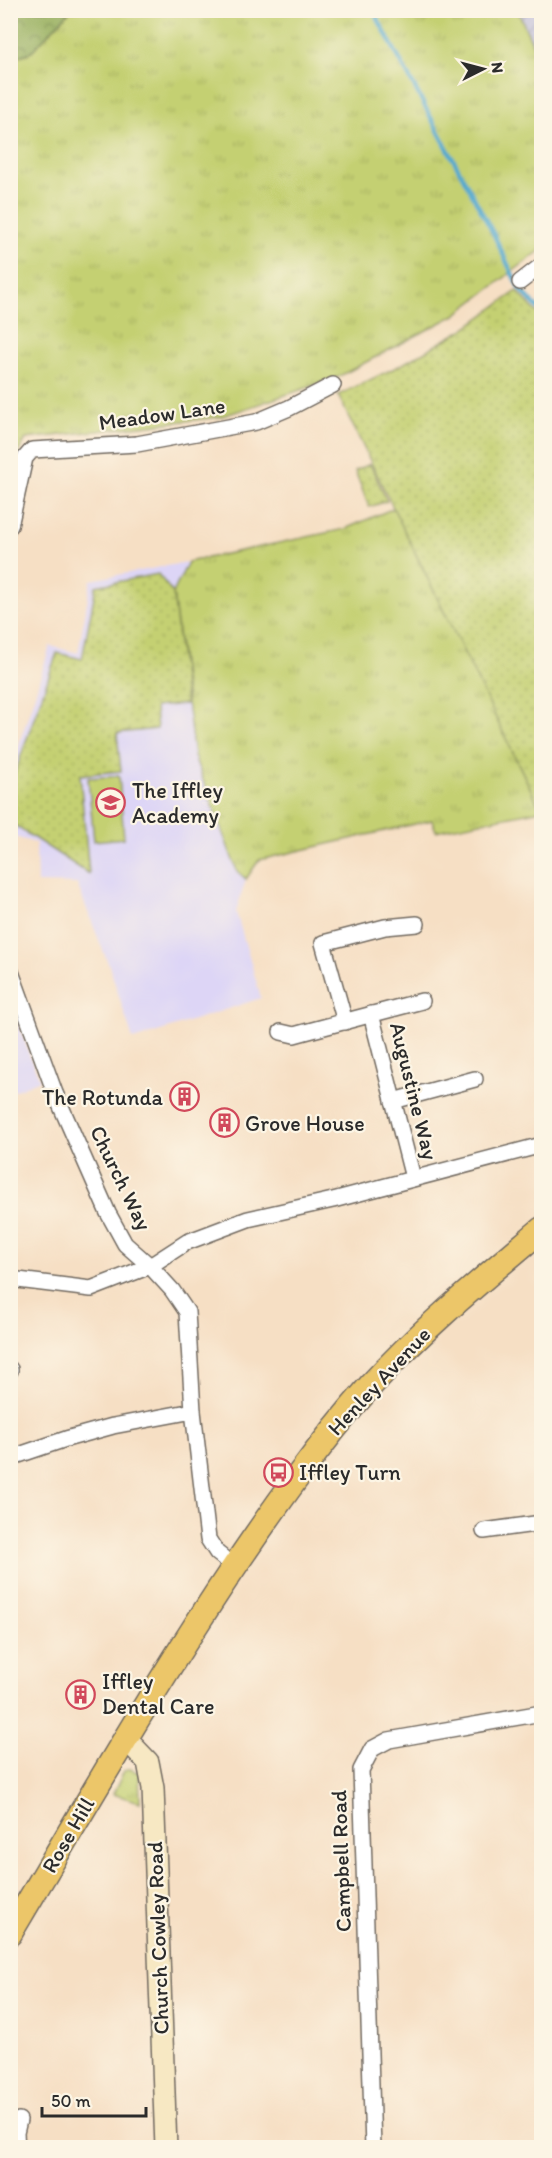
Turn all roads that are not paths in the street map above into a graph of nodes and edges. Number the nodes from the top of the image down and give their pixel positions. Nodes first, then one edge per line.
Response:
1 (542, 266) edge
2 (520, 282) dead end
3 (333, 386) dead end
4 (10, 526) edge
5 (417, 924) dead end
6 (10, 969) edge
7 (422, 1001) dead end
8 (371, 1014) junction
9 (345, 1022) junction
10 (281, 1032) dead end
11 (475, 1080) dead end
12 (393, 1101) junction
13 (542, 1145) edge
14 (412, 1178) junction
15 (542, 1229) edge
16 (150, 1266) junction
17 (10, 1279) edge
18 (193, 1411) junction
19 (10, 1458) edge
20 (542, 1523) edge
21 (484, 1531) dead end
22 (235, 1567) junction
23 (542, 1713) edge
24 (125, 1738) junction
25 (10, 1933) edge
26 (19, 2120) dead end
27 (17, 2148) edge
28 (165, 2148) edge
29 (373, 2148) edge

1 - 2 street
3 - 4 street, Meadow Lane
5 - 9 street
6 - 16 street, Church Way
7 - 8 street, Augustine Way
8 - 9 street, Augustine Way
8 - 12 street, Augustine Way
9 - 10 street, Augustine Way
11 - 12 street
12 - 14 street, Augustine Way
13 - 14 street
14 - 16 street
15 - 22 main road, Henley Avenue
16 - 17 street
16 - 18 street
18 - 19 street
18 - 22 street
20 - 21 street
22 - 24 main road, Henley Avenue
23 - 29 street, Campbell Road
24 - 25 main road, Rose Hill
24 - 28 main road, Church Cowley Road
26 - 27 street

